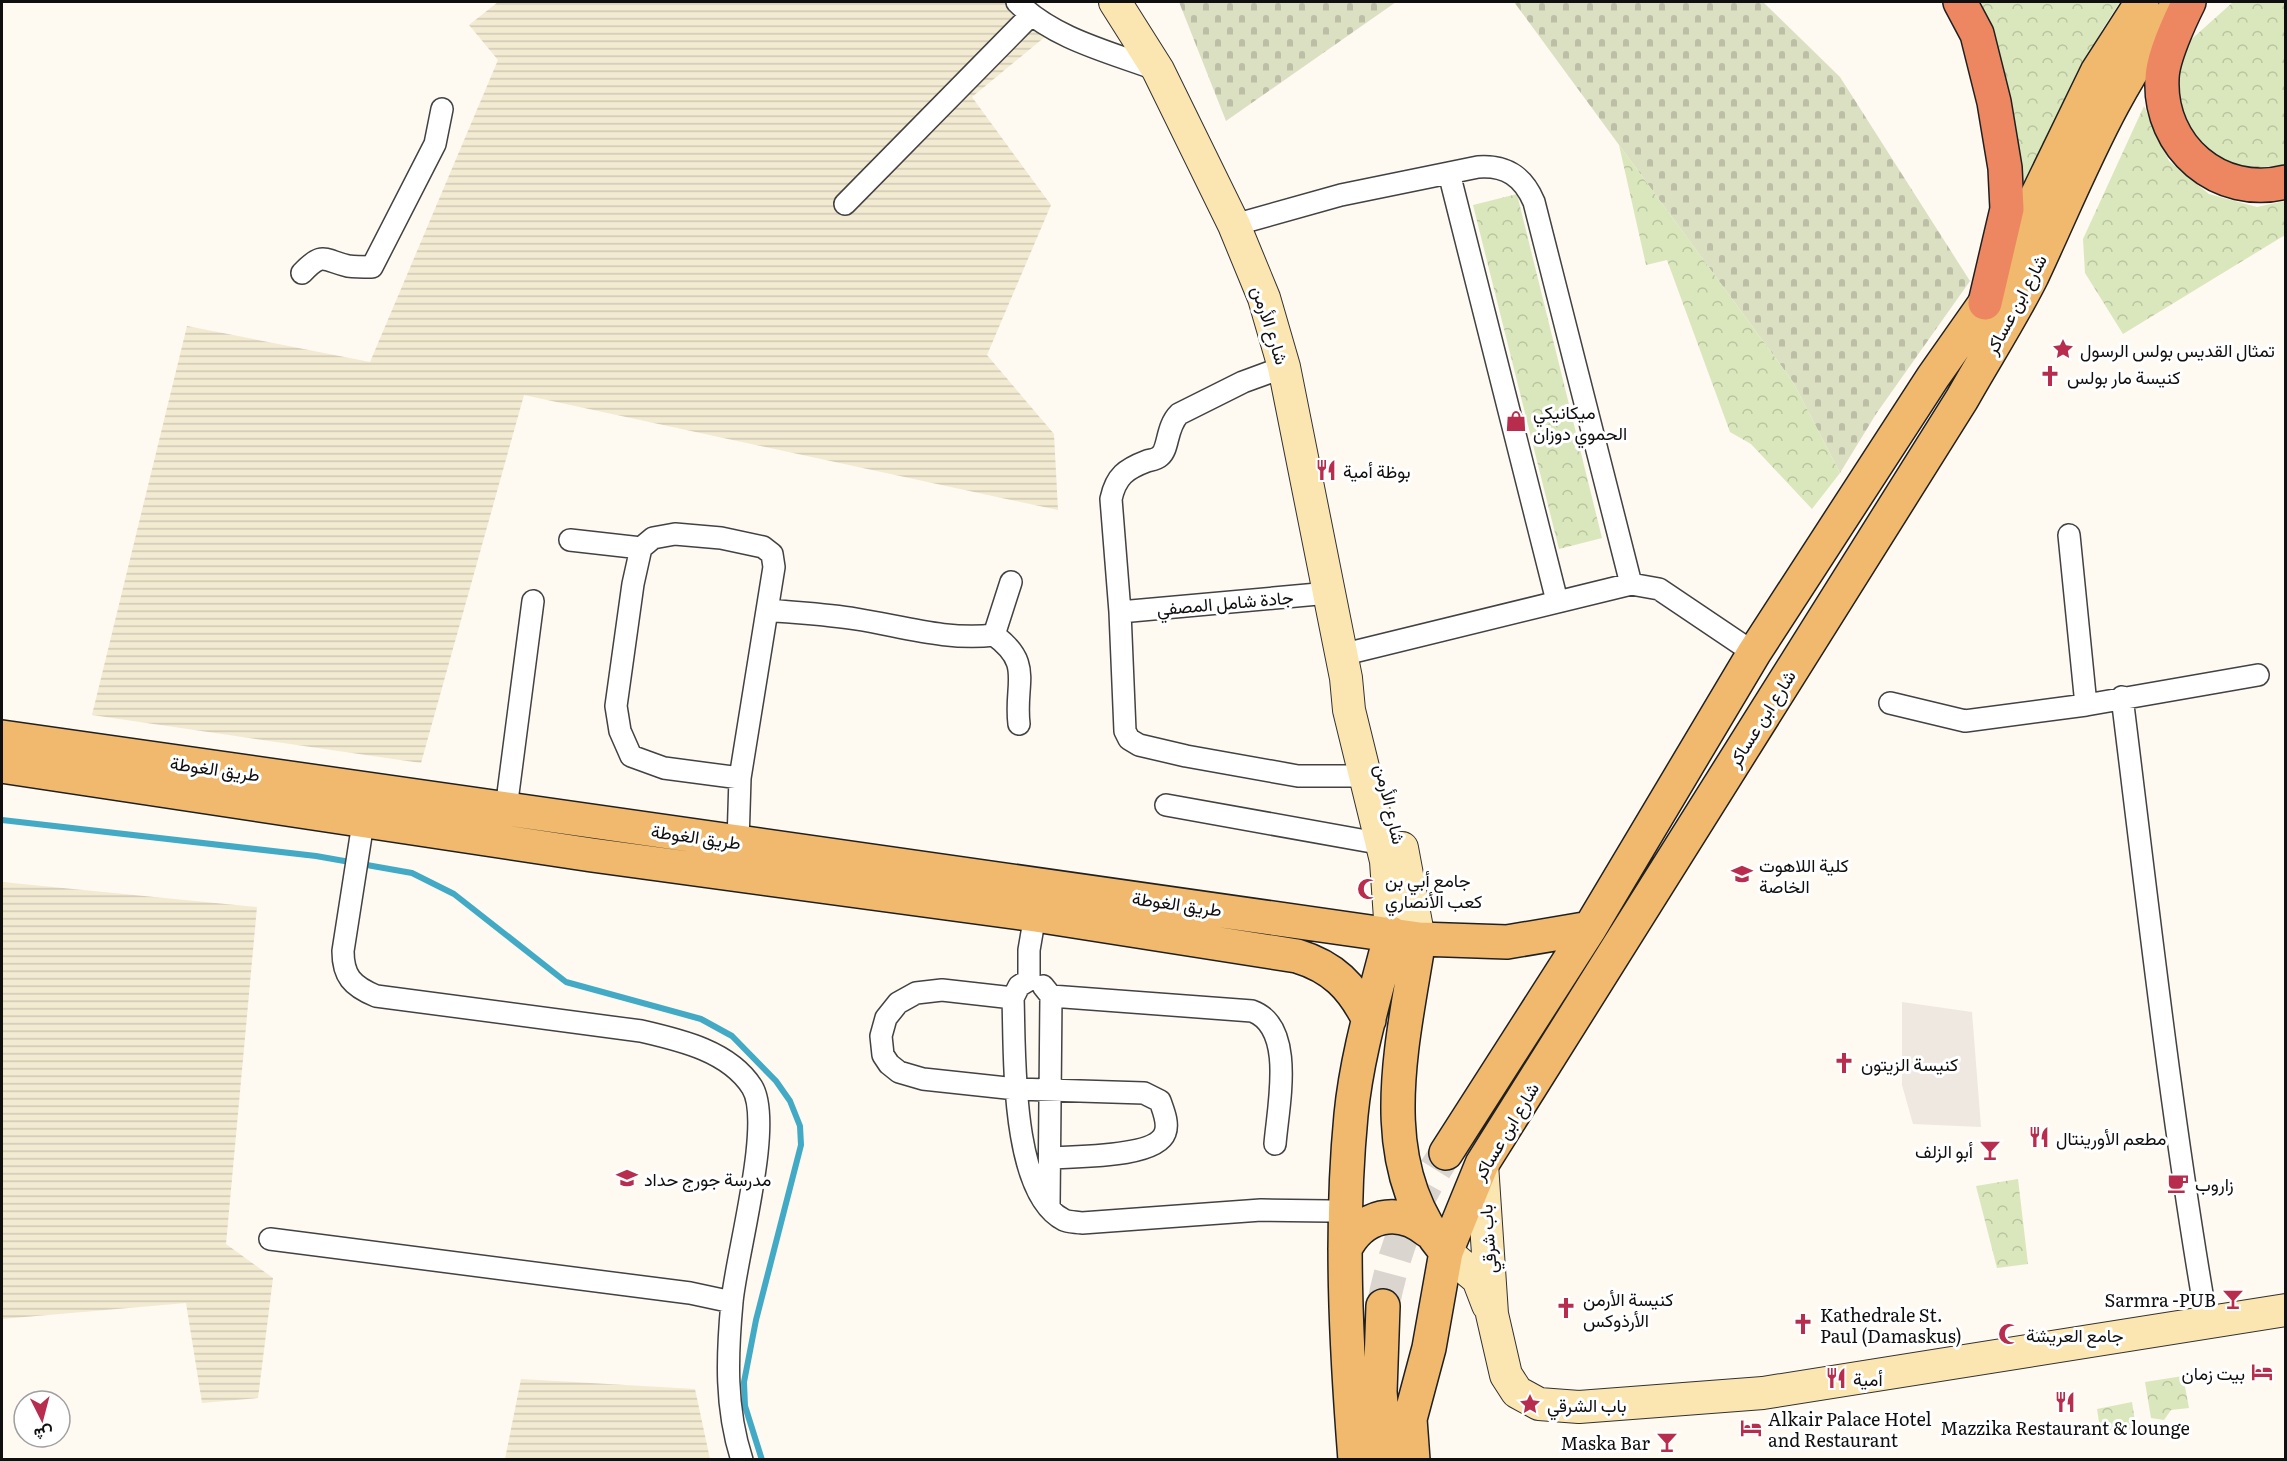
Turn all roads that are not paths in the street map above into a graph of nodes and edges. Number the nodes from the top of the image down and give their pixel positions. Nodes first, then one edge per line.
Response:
1 (1115, 2) edge
2 (1134, 2) edge
3 (1960, 2) edge
4 (2142, 2) edge
5 (2182, 2) edge
6 (2189, 2) edge
7 (1024, 8) edge
8 (1158, 70) junction
9 (442, 109) dead end
10 (1449, 173) junction
11 (2286, 182) edge
12 (845, 204) dead end
13 (1234, 225) junction
14 (302, 273) dead end
15 (1985, 303) junction
16 (1284, 367) junction
17 (2069, 535) dead end
18 (570, 540) dead end
19 (640, 548) junction
20 (1011, 582) dead end
21 (1631, 584) junction
22 (1329, 593) junction
23 (1557, 601) junction
24 (533, 602) dead end
25 (767, 610) junction
26 (1120, 612) junction
27 (994, 635) junction
28 (1754, 654) junction
29 (1343, 666) junction
30 (2258, 675) dead end
31 (2122, 697) junction
32 (1890, 703) dead end
33 (2086, 705) junction
34 (1019, 724) dead end
35 (2, 737) edge
36 (2, 766) edge
37 (1366, 777) junction
38 (740, 778) junction
39 (368, 789) junction
40 (1166, 805) dead end
41 (506, 809) junction
42 (361, 833) junction
43 (738, 842) junction
44 (1383, 844) junction
45 (1035, 915) junction
46 (1590, 928) junction
47 (1405, 936) junction
48 (1029, 980) junction
49 (1051, 996) junction
50 (1013, 998) junction
51 (1370, 1020) junction
52 (1016, 1089) junction
53 (1049, 1090) junction
54 (1275, 1144) dead end
55 (1446, 1153) tunnel mouth
56 (1051, 1158) junction
57 (1482, 1164) junction
58 (1049, 1205) junction
59 (1329, 1210) dead end
60 (270, 1239) dead end
61 (1437, 1241) junction
62 (1345, 1250) junction
63 (732, 1302) junction
64 (1383, 1306) tunnel mouth
65 (2286, 1310) edge
66 (1492, 1314) junction
67 (2206, 1323) junction
68 (742, 1460) edge
69 (1355, 1460) edge
70 (1386, 1460) edge
71 (1413, 1460) edge

1 - 8 main road, شارع الأرمن
2 - 8 main road
3 - 15 highway
4 - 15 main road, شارع ابن عساكر
5 - 57 main road, شارع ابن عساكر
6 - 11 highway
7 - 8 street
7 - 12 street
8 - 13 main road, شارع الأرمن
9 - 14 street
10 - 13 street
10 - 21 street
10 - 23 street
13 - 16 main road, شارع الأرمن
15 - 28 main road, شارع ابن عساكر
16 - 22 main road, شارع الأرمن
16 - 26 street
17 - 33 street
18 - 19 street
19 - 25 street
19 - 38 street
20 - 27 street
21 - 23 street
21 - 28 street
22 - 26 street, جادة شامل المصفي
22 - 29 main road, شارع الأرمن
23 - 29 street
24 - 41 street
25 - 27 street
25 - 38 street
26 - 37 street
27 - 34 street
28 - 46 main road, شارع ابن عساكر
29 - 37 main road, شارع الأرمن
29 - 47 main road, شارع الأرمن
30 - 31 street
31 - 33 street
31 - 67 street
32 - 33 street
35 - 39 main road, طريق الغوطة
36 - 42 main road
37 - 44 main road, شارع الأرمن
38 - 43 street
39 - 41 main road, طريق الغوطة
39 - 42 street
40 - 44 street
41 - 43 main road, طريق الغوطة
42 - 45 main road
42 - 63 street
43 - 47 main road, طريق الغوطة
44 - 47 main road, شارع الأرمن
45 - 48 street
45 - 51 main road
46 - 47 main road, طريق الغوطة
46 - 55 main road, شارع ابن عساكر
47 - 51 main road
47 - 61 main road
48 - 49 street
48 - 50 street
49 - 53 street
49 - 54 street
50 - 52 street
50 - 52 street
51 - 62 main road
52 - 53 street
52 - 58 street
53 - 56 street
53 - 56 street
56 - 58 street
57 - 61 main road, شارع ابن عساكر
57 - 66 main road, باب شرقي
58 - 59 street
60 - 63 street
61 - 62 main road
61 - 66 main road, باب شرقي
61 - 71 main road, شارع ابن عساكر
62 - 69 main road
63 - 68 street
64 - 70 main road
65 - 67 main road
66 - 67 main road, باب شرقي

